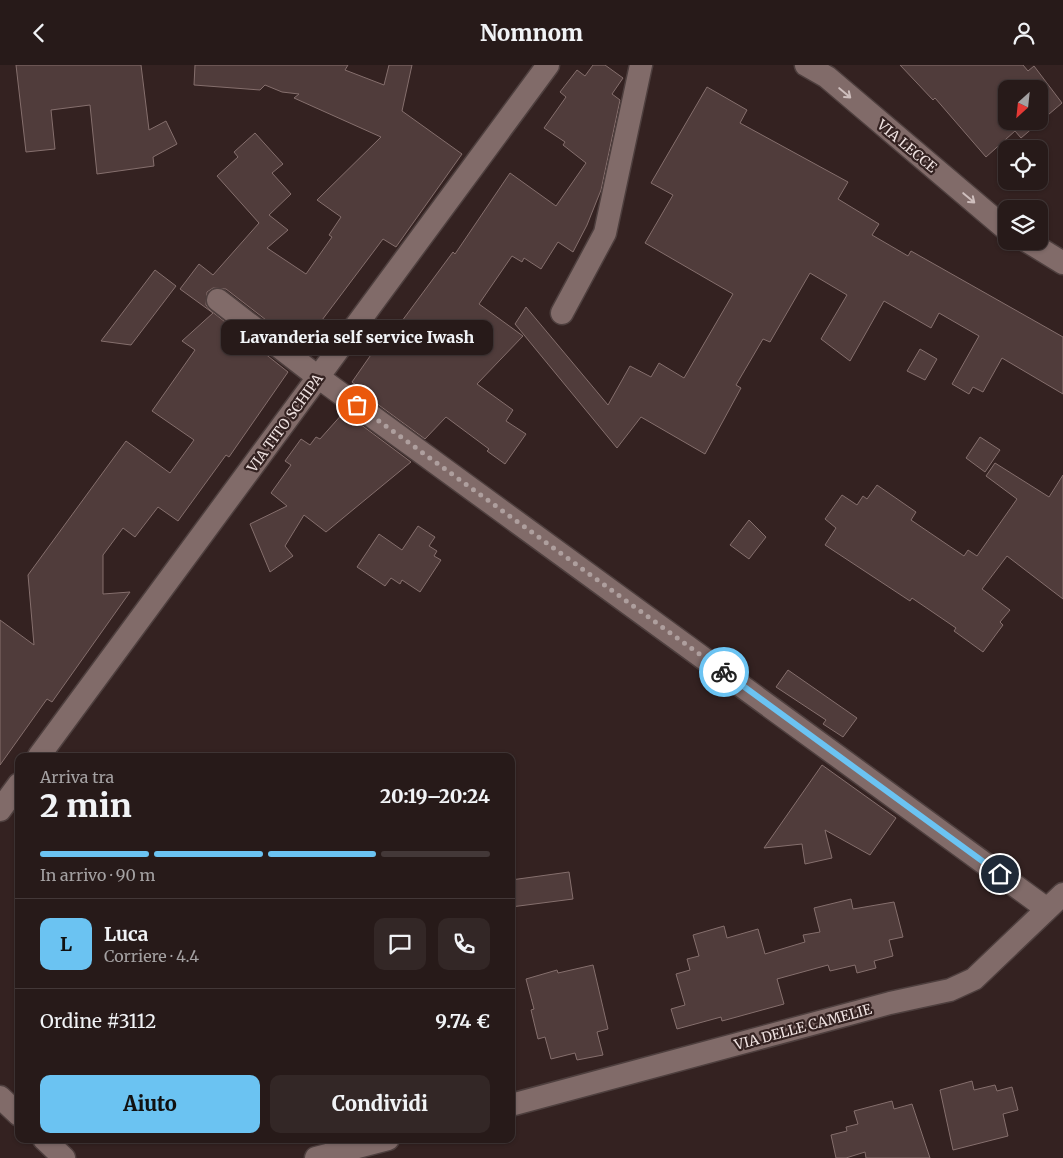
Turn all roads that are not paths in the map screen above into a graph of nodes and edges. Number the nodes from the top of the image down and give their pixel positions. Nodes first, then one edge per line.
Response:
1 (548, 65) edge
2 (641, 65) edge
3 (806, 65) edge
4 (998, 222) edge
5 (1042, 250) edge
6 (1063, 263) edge
7 (218, 300) dead end
8 (562, 313) dead end
9 (318, 377) junction
10 (41, 753) edge
11 (15, 789) edge
12 (0, 810) edge
13 (1063, 894) edge
14 (1047, 909) junction
15 (0, 1097) edge
16 (515, 1104) edge
17 (15, 1111) edge
18 (48, 1143) edge
19 (373, 1143) edge
20 (64, 1158) edge
21 (316, 1158) edge

1 - 9 street, VIA TITO SCHIPA
2 - 8 street
3 -> 4 street, VIA LECCE
5 - 6 street
7 - 9 street
9 - 10 street, VIA TITO SCHIPA
9 - 14 street
11 - 12 street
13 - 14 street, VIA DELLE CAMELIE
14 - 16 street, VIA DELLE CAMELIE
15 - 17 street
18 - 20 street
19 - 21 street

